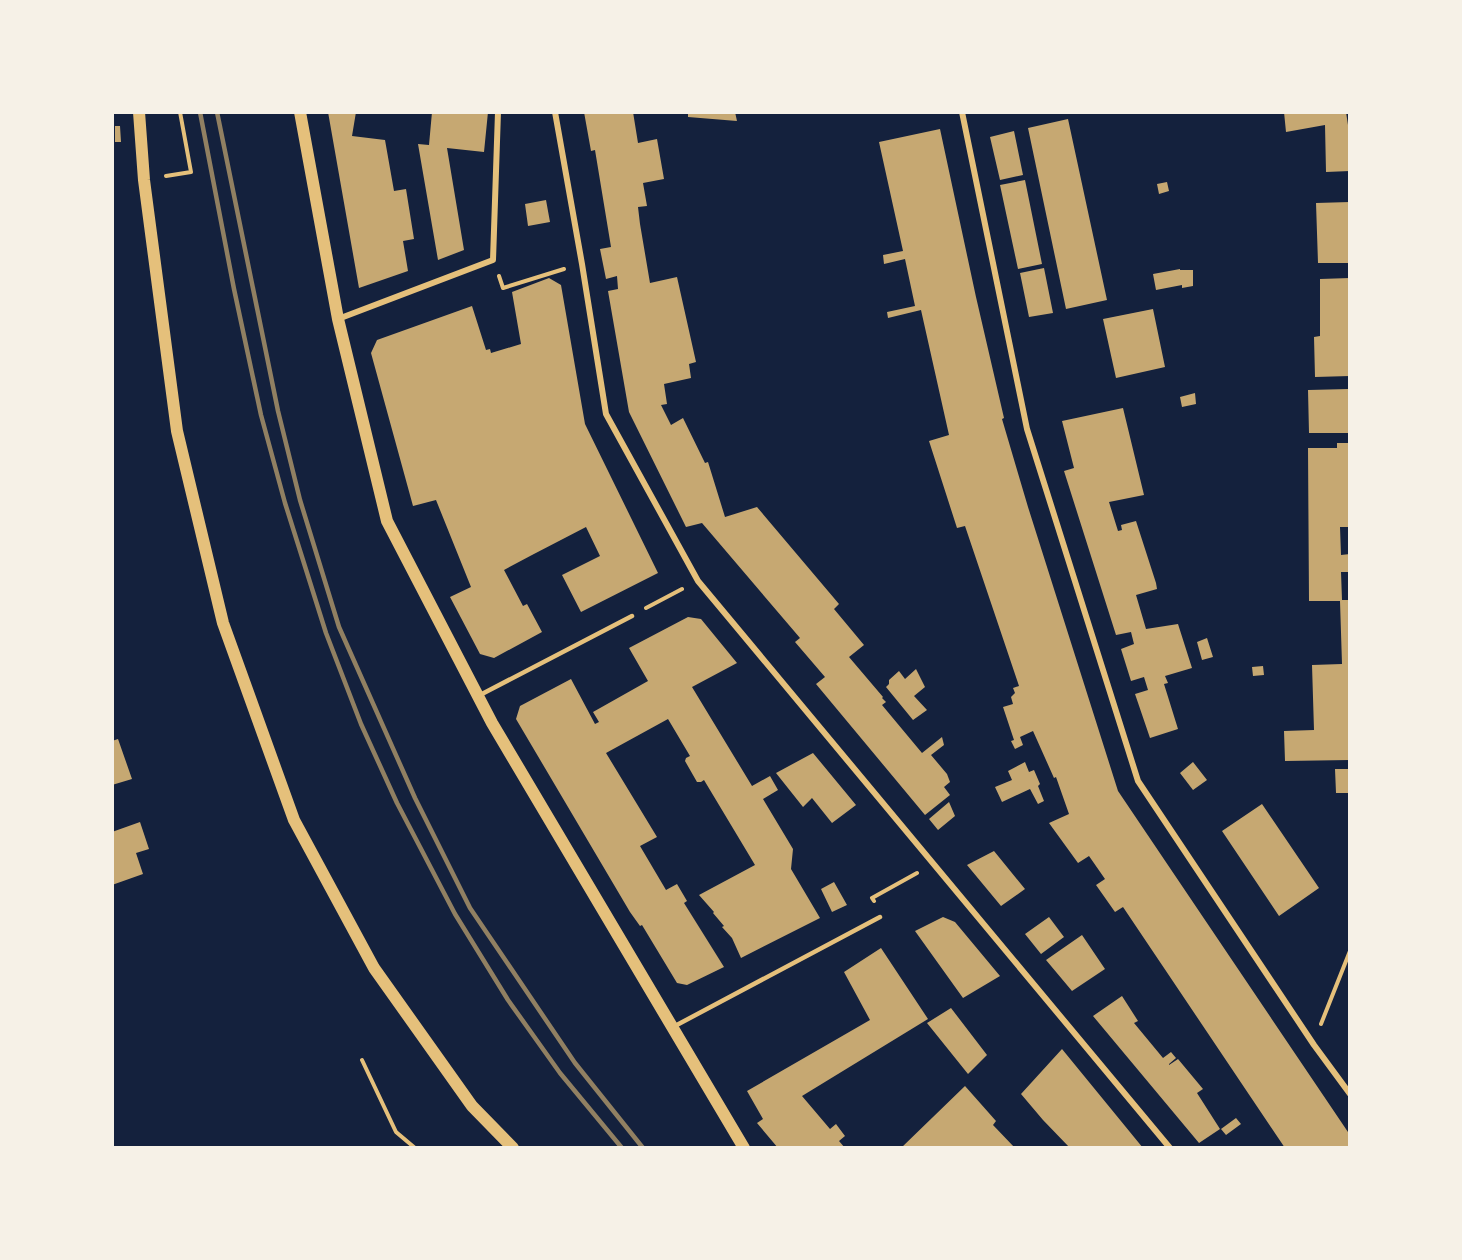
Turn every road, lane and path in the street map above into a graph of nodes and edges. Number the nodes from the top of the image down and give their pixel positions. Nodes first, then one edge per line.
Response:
1 (139, 112) edge
2 (180, 112) edge
3 (300, 112) edge
4 (498, 112) edge
5 (555, 112) edge
6 (962, 112) edge
7 (144, 180) junction
8 (548, 274) dead end
9 (503, 288) dead end
10 (338, 319) junction
11 (698, 580) junction
12 (632, 616) joint
13 (477, 697) junction
14 (912, 875) dead end
15 (891, 887) dead end
16 (880, 917) dead end
17 (1350, 951) edge
18 (673, 1027) junction
19 (1314, 1045) junction
20 (362, 1060) dead end
21 (1350, 1094) edge
22 (415, 1148) edge
23 (513, 1148) edge
24 (744, 1148) edge
25 (1170, 1148) edge

1 - 7 main road
2 - 7 path
3 - 10 main road
4 - 10 street
5 - 11 street
6 - 19 street
7 - 23 main road
8 - 9 path
10 - 13 main road
11 - 12 path
11 - 25 street
12 - 13 lane
13 - 18 main road
14 - 15 path
16 - 18 lane
17 - 19 path
18 - 24 main road
19 - 21 street
20 - 22 path

